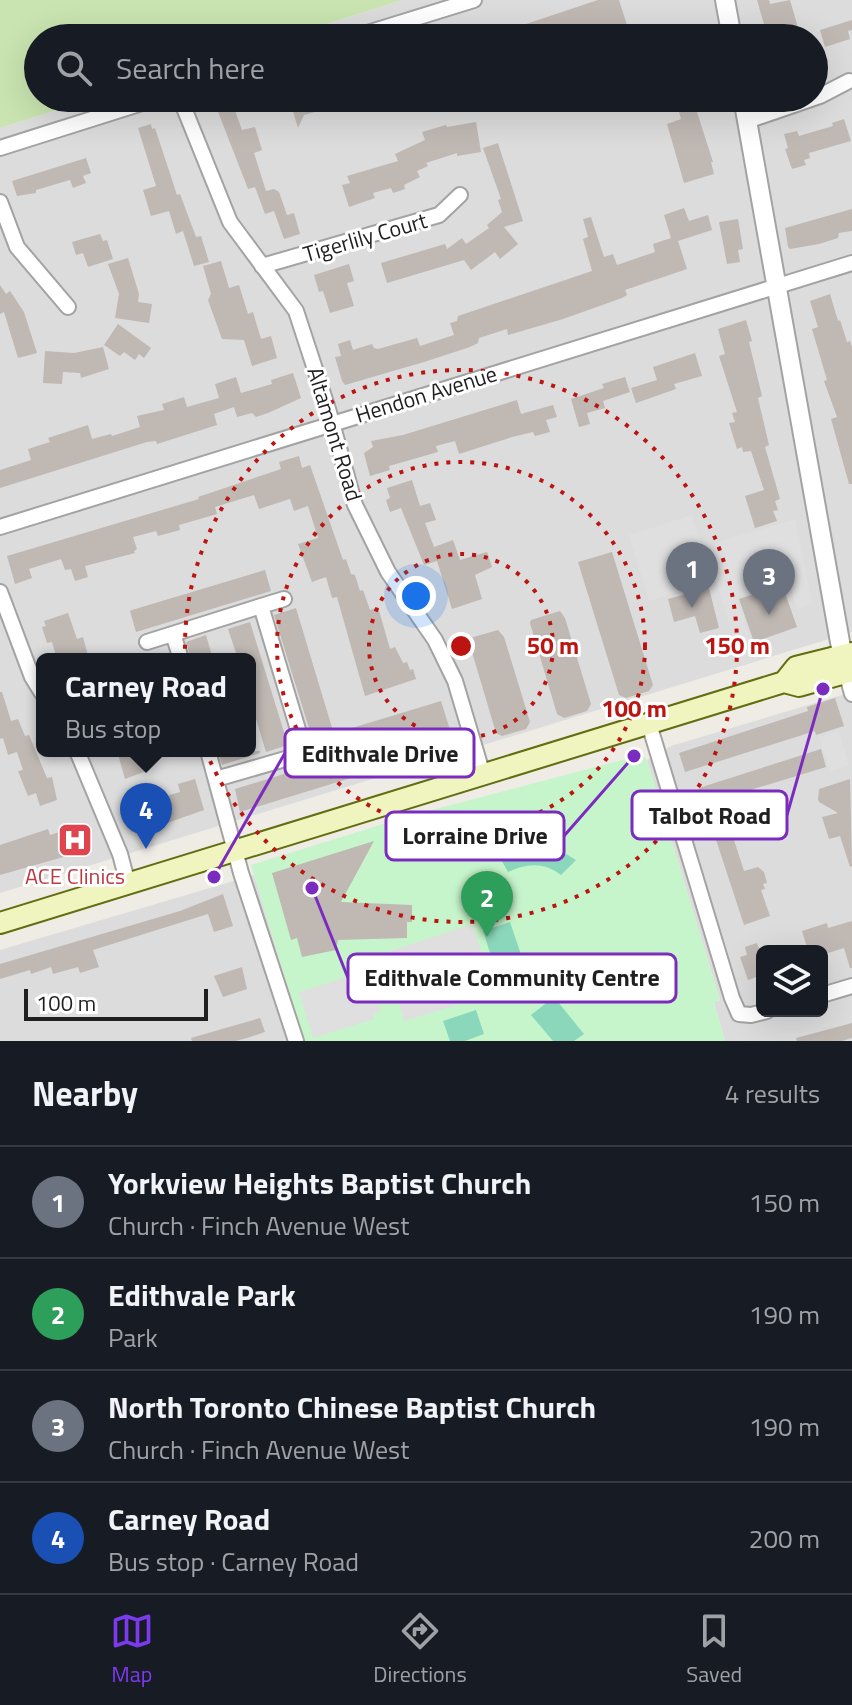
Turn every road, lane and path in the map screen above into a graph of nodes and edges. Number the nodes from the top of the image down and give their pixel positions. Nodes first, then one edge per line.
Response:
1 (474, 0) edge
2 (725, 0) edge
3 (396, 24) edge
4 (729, 24) edge
5 (849, 81) dead end
6 (828, 92) edge
7 (114, 112) edge
8 (186, 112) edge
9 (745, 112) edge
10 (773, 112) edge
11 (747, 121) junction
12 (0, 148) edge
13 (460, 195) dead end
14 (0, 202) edge
15 (852, 263) edge
16 (262, 266) junction
17 (777, 286) junction
18 (68, 307) dead end
19 (332, 422) junction
20 (0, 527) edge
21 (0, 592) edge
22 (284, 599) dead end
23 (261, 606) junction
24 (173, 634) junction
25 (147, 642) dead end
26 (179, 653) edge
27 (848, 663) edge
28 (36, 683) edge
29 (852, 694) edge
30 (649, 724) junction
31 (344, 742) dead end
32 (305, 753) junction
33 (80, 757) edge
34 (210, 757) edge
35 (483, 775) junction
36 (216, 779) junction
37 (236, 851) junction
38 (128, 884) junction
39 (0, 923) edge
40 (852, 986) edge
41 (828, 993) edge
42 (756, 1014) edge
43 (296, 1041) edge

1 - 3 street
2 - 4 street
5 - 6 street
7 - 12 street
8 - 16 street, Altamont Road
9 - 11 street
10 - 11 street
11 - 17 street
13 - 16 street, Tigerlily Court
14 - 18 street
15 - 17 street, Hendon Avenue
16 - 19 street, Altamont Road
17 - 19 street, Hendon Avenue
17 - 27 street
19 - 20 street, Hendon Avenue
19 - 35 street, Altamont Road
21 - 28 street
22 - 23 street
23 - 24 street
23 - 32 street
24 - 25 street
24 - 26 street
27 - 29 street
27 - 30 main road
30 - 35 main road
30 - 42 street
31 - 32 street
32 - 36 street
33 - 38 street
34 - 36 street
35 - 37 main road
36 - 37 street
37 - 38 main road
37 - 43 street
38 - 39 main road
40 - 41 street

